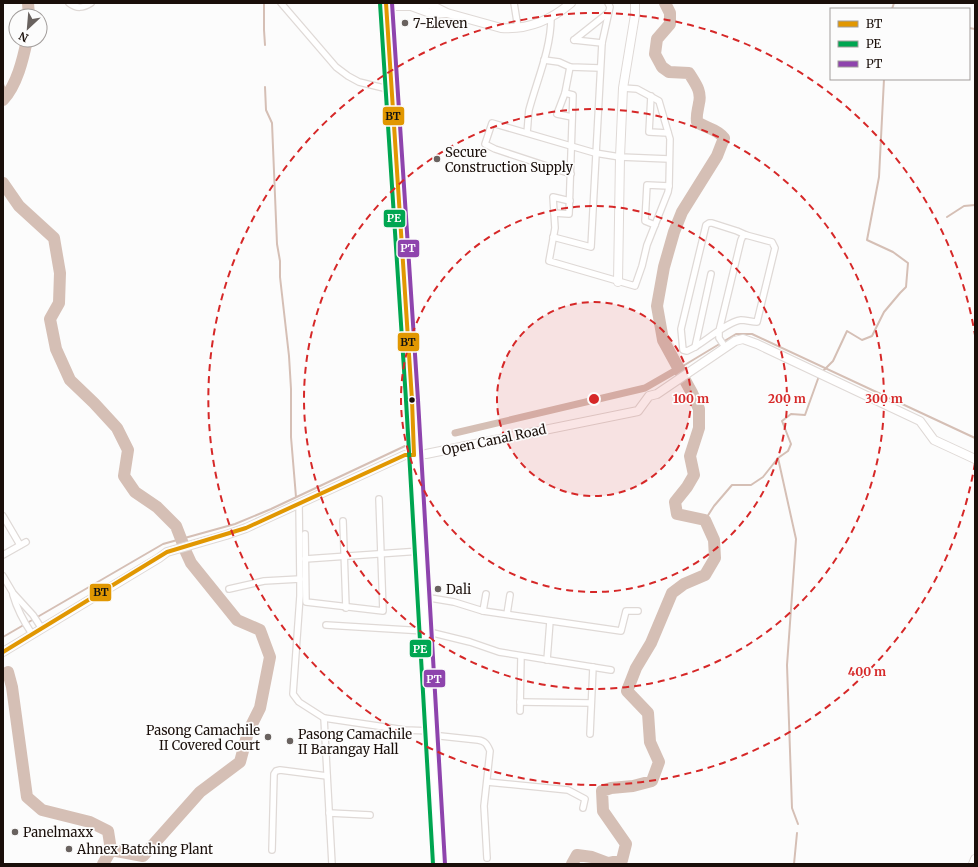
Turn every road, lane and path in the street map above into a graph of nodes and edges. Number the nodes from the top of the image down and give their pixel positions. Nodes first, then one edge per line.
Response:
1 (69, 3) edge
2 (91, 3) edge
3 (281, 3) edge
4 (514, 3) edge
5 (571, 3) edge
6 (608, 3) edge
7 (634, 3) edge
8 (386, 4) edge
9 (608, 13) junction
10 (551, 18) junction
11 (518, 28) junction
12 (602, 43) junction
13 (544, 60) junction
14 (570, 66) junction
15 (600, 68) junction
16 (624, 88) junction
17 (392, 90) junction
18 (565, 93) junction
19 (651, 96) junction
20 (572, 117) junction
21 (527, 132) junction
22 (668, 133) junction
23 (570, 145) junction
24 (596, 153) junction
25 (620, 157) junction
26 (669, 159) junction
27 (571, 174) junction
28 (669, 186) junction
29 (570, 201) junction
30 (554, 213) junction
31 (656, 225) junction
32 (746, 235) junction
33 (553, 237) junction
34 (711, 274) dead end
35 (618, 282) junction
36 (719, 331) junction
37 (695, 347) junction
38 (725, 348) junction
39 (414, 455) junction
40 (975, 459) edge
41 (378, 498) dead end
42 (299, 504) junction
43 (3, 516) edge
44 (343, 521) dead end
45 (305, 534) dead end
46 (26, 542) dead end
47 (20, 545) junction
48 (421, 551) junction
49 (381, 554) junction
50 (3, 555) edge
51 (344, 556) junction
52 (305, 559) junction
53 (3, 576) edge
54 (300, 579) junction
55 (229, 589) dead end
56 (13, 592) junction
57 (486, 594) dead end
58 (510, 596) dead end
59 (424, 597) junction
60 (346, 608) junction
61 (483, 611) junction
62 (638, 611) dead end
63 (507, 614) junction
64 (550, 621) junction
65 (326, 625) dead end
66 (42, 629) junction
67 (425, 631) junction
68 (32, 634) junction
69 (3, 652) edge
70 (521, 656) junction
71 (547, 660) junction
72 (592, 667) junction
73 (611, 670) dead end
74 (520, 702) junction
75 (591, 703) junction
76 (520, 711) dead end
77 (324, 718) junction
78 (431, 733) junction
79 (590, 734) dead end
80 (327, 776) junction
81 (487, 782) junction
82 (583, 808) dead end
83 (330, 813) junction
84 (370, 815) dead end
85 (272, 850) dead end
86 (487, 858) dead end
87 (975, 859) edge
88 (332, 864) edge
89 (439, 864) edge
90 (974, 864) edge

1 - 2 street
3 - 17 street
4 - 11 street
5 - 10 main road
6 - 9 street
7 - 16 main road
8 - 11 main road
8 - 17 main road
9 - 12 street
9 - 12 street
10 - 11 main road
10 - 13 street
12 - 15 street
13 - 14 street
13 - 21 street
14 - 15 street
14 - 18 street
15 - 24 street
16 - 19 street
16 - 25 main road
17 - 39 main road
18 - 20 street
18 - 20 street
19 - 22 street
19 - 22 street
20 - 23 street
21 - 23 street
21 - 27 street
22 - 26 street
23 - 24 street
23 - 27 street
24 - 25 street
24 - 33 street
25 - 26 street
25 - 35 main road
26 - 28 street
27 - 29 street
28 - 31 street
28 - 31 street
29 - 30 street
29 - 30 street
30 - 33 street
31 - 35 street
32 - 36 street
32 - 36 street
32 - 37 street
33 - 35 street
34 - 37 street
36 - 37 street
36 - 38 street
38 - 39 main road, Open Canal Road
38 - 40 main road, Open Canal Road
39 - 42 main road, Open Canal Road
39 - 48 main road
41 - 49 street
42 - 54 street
42 - 66 main road, Open Canal Road
43 - 47 street
44 - 51 street
45 - 52 street
46 - 47 street
47 - 50 street
48 - 49 street
48 - 59 main road
49 - 51 street
49 - 60 street
51 - 52 street
51 - 60 street
52 - 60 street
53 - 56 street
54 - 55 street
54 - 77 street
56 - 66 street
56 - 68 street
57 - 61 street
58 - 63 street
59 - 61 street
59 - 67 main road
61 - 63 street
62 - 64 street
63 - 64 street
64 - 71 street
65 - 67 street
66 - 68 main road, Open Canal Road
67 - 70 street
67 - 78 main road
68 - 69 main road, Open Canal Road
70 - 71 street
70 - 74 street
71 - 72 street
72 - 73 street
72 - 75 street
74 - 75 street
74 - 76 street
75 - 79 street
77 - 78 street
77 - 80 street
78 - 81 street
78 - 89 main road
80 - 83 street
80 - 85 street
81 - 82 street
81 - 86 street
83 - 84 street
83 - 88 street
87 - 90 main road

